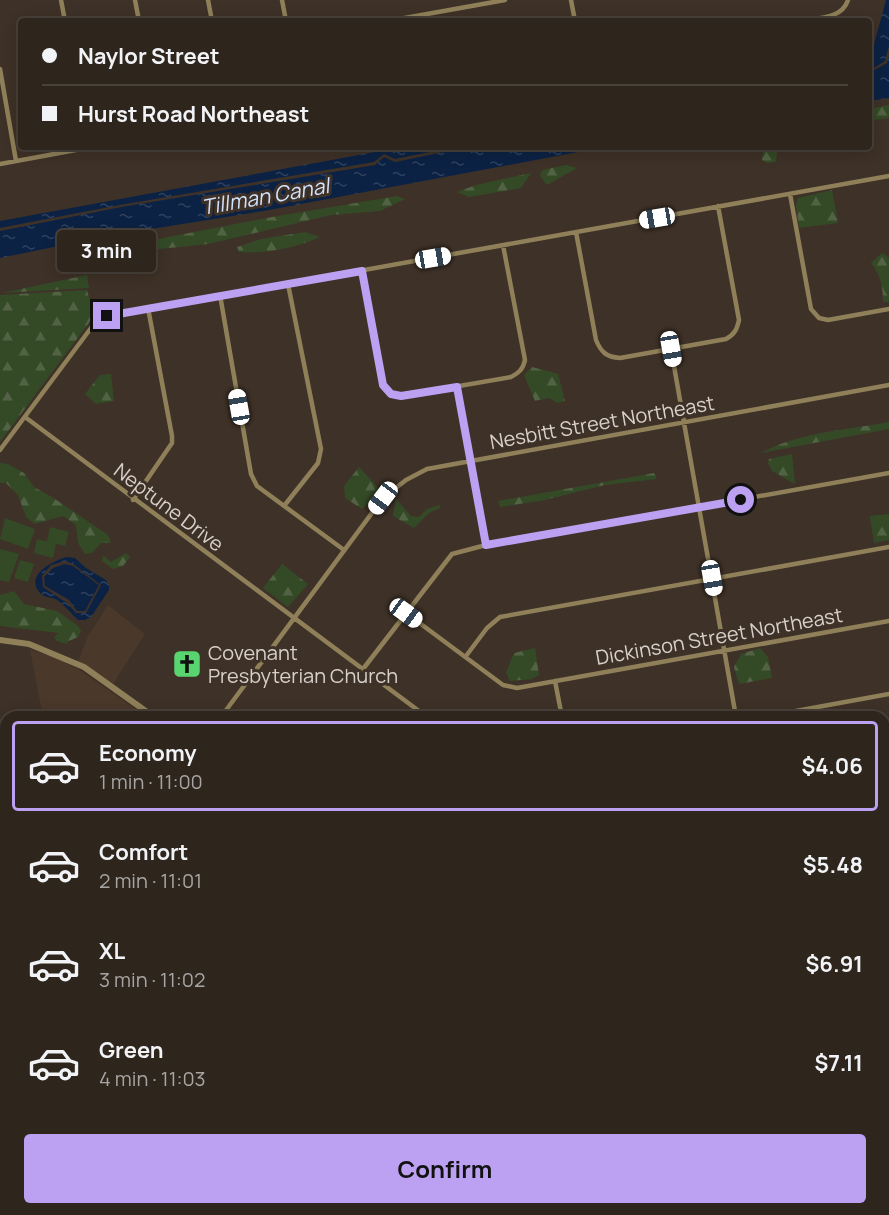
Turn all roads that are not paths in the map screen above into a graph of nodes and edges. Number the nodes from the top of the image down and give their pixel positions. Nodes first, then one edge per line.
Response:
1 (61, 0) edge
2 (135, 0) edge
3 (208, 0) edge
4 (282, 0) edge
5 (505, 0) edge
6 (571, 0) edge
7 (848, 0) edge
8 (64, 18) edge
9 (138, 18) edge
10 (211, 18) edge
11 (285, 18) edge
12 (405, 18) edge
13 (574, 18) edge
14 (818, 18) edge
15 (0, 69) edge
16 (73, 150) edge
17 (16, 161) junction
18 (0, 164) edge
19 (889, 176) edge
20 (790, 194) junction
21 (718, 206) junction
22 (576, 232) junction
23 (503, 245) junction
24 (362, 271) junction
25 (288, 284) junction
26 (220, 295) junction
27 (148, 308) junction
28 (889, 309) edge
29 (671, 349) junction
30 (889, 385) edge
31 (457, 387) junction
32 (25, 417) junction
33 (684, 422) junction
34 (0, 450) edge
35 (470, 461) junction
36 (889, 473) edge
37 (134, 500) junction
38 (284, 506) junction
39 (699, 508) junction
40 (486, 545) junction
41 (889, 547) edge
42 (344, 550) junction
43 (712, 578) junction
44 (406, 613) junction
45 (296, 619) junction
46 (889, 621) edge
47 (0, 640) edge
48 (724, 650) junction
49 (466, 656) junction
50 (363, 669) junction
51 (555, 681) junction
52 (889, 694) edge
53 (146, 711) edge
54 (226, 711) edge
55 (419, 711) edge
56 (560, 711) edge
57 (735, 711) edge
58 (796, 711) edge

1 - 8 street
2 - 9 street
3 - 10 street
4 - 11 street
5 - 12 street
6 - 13 street
7 - 14 street
15 - 17 street
16 - 17 street
17 - 18 street
19 - 20 street
20 - 21 street
20 - 28 street
21 - 22 street
21 - 29 street
22 - 23 street
22 - 29 street
23 - 24 street
23 - 31 street
24 - 25 street
24 - 31 street
25 - 26 street
25 - 38 street
26 - 27 street
26 - 38 street
27 - 32 street
27 - 37 street
29 - 33 street
30 - 33 street, Nesbitt Street Northeast
31 - 35 street
32 - 34 street
32 - 37 street, Neptune Drive
33 - 35 street, Nesbitt Street Northeast
33 - 39 street
35 - 40 street
35 - 42 street, Nesbitt Street Northeast
36 - 39 street
37 - 45 street, Neptune Drive
38 - 42 street
39 - 40 street
39 - 43 street
40 - 44 street
41 - 43 street
42 - 45 street, Nesbitt Street Northeast
43 - 48 street
43 - 49 street
44 - 49 street, Dickinson Street Northeast
44 - 50 street
45 - 50 street, Neptune Drive
45 - 54 street, Nesbitt Street Northeast
46 - 48 street, Dickinson Street Northeast
47 - 53 street
48 - 51 street, Dickinson Street Northeast
48 - 57 street
49 - 51 street, Dickinson Street Northeast
50 - 55 street, Neptune Drive
51 - 56 street
52 - 58 street

